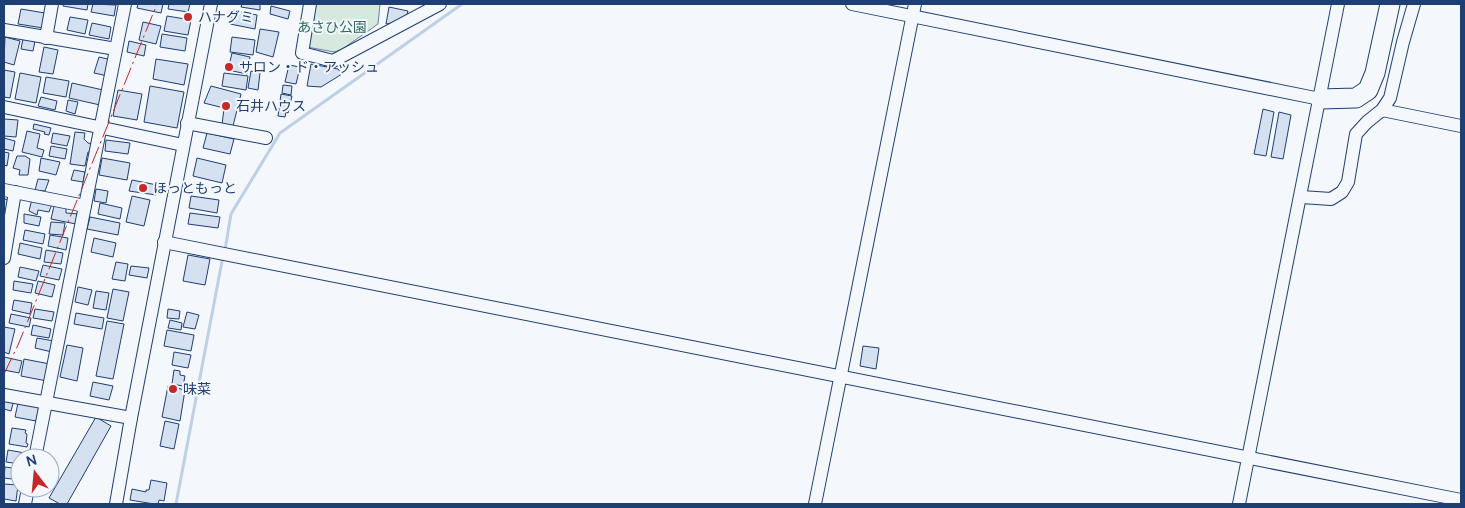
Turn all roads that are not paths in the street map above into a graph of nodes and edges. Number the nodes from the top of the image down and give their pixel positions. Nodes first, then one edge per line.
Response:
1 (52, 4) edge
2 (126, 4) edge
3 (211, 4) edge
4 (310, 4) edge
5 (438, 4) edge
6 (852, 4) edge
7 (1338, 4) edge
8 (1390, 4) edge
9 (1414, 4) edge
10 (914, 10) edge
11 (4, 30) edge
12 (46, 38) junction
13 (116, 50) junction
14 (1320, 99) junction
15 (4, 107) edge
16 (1382, 110) junction
17 (187, 123) junction
18 (1461, 126) edge
19 (101, 128) junction
20 (266, 138) dead end
21 (183, 146) junction
22 (10, 191) edge
23 (1301, 197) junction
24 (85, 206) junction
25 (164, 242) junction
26 (4, 258) edge
27 (841, 377) junction
28 (4, 396) edge
29 (46, 404) junction
30 (131, 418) junction
31 (36, 448) edge
32 (1249, 457) junction
33 (1461, 500) edge
34 (116, 504) edge
35 (815, 504) edge
36 (1239, 504) edge

1 - 12 street
2 - 13 street
3 - 17 street
4 - 5 street
6 - 10 street
7 - 14 street
8 - 14 highway
9 - 16 street
10 - 14 street
10 - 27 street
11 - 12 street
12 - 13 street
13 - 19 street
14 - 23 street
15 - 19 street
16 - 18 street
16 - 23 street
17 - 20 street
17 - 21 street
19 - 21 street
19 - 24 street
21 - 25 street
22 - 24 street
22 - 26 street
23 - 32 street
24 - 29 street
25 - 27 street
25 - 30 street
27 - 32 street
27 - 35 street
28 - 29 street
29 - 30 street
29 - 31 street
30 - 34 street
32 - 33 street
32 - 36 street

